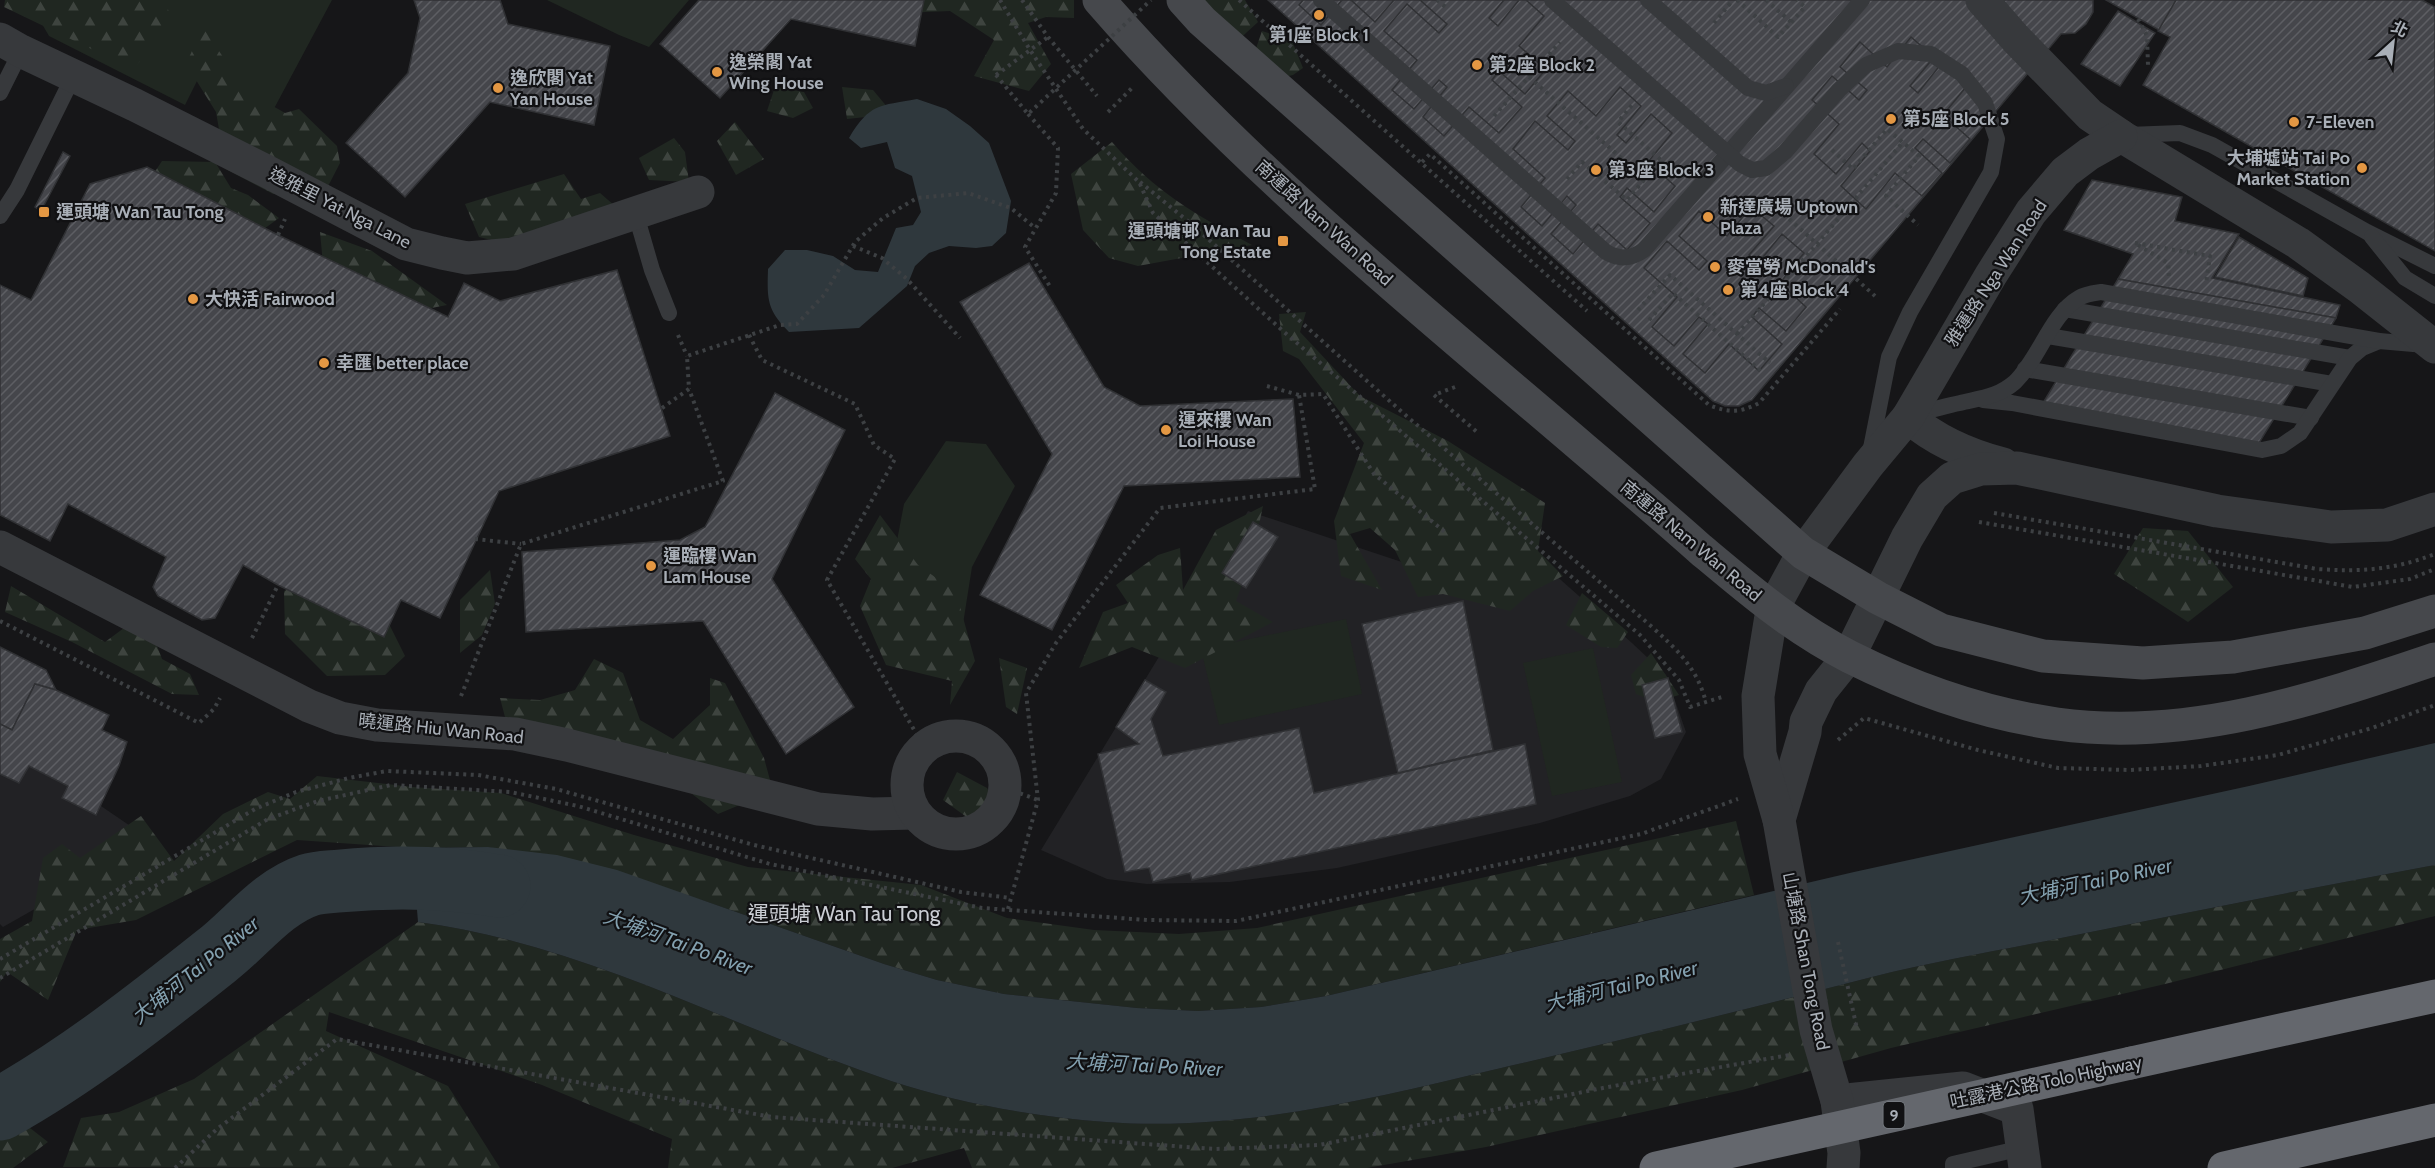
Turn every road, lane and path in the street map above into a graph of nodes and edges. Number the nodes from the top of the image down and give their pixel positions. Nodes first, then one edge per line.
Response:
1 (1000, 0) edge
2 (1022, 0) edge
3 (1099, 0) edge
4 (1151, 0) edge
5 (1183, 0) edge
6 (1239, 0) edge
7 (1322, 0) edge
8 (1437, 0) edge
9 (1552, 0) edge
10 (1648, 0) edge
11 (1735, 0) edge
12 (1766, 0) edge
13 (1797, 0) edge
14 (1862, 0) edge
15 (1982, 1) edge
16 (1448, 9) dead end
17 (2138, 20) dead end
18 (1791, 22) junction
19 (1713, 24) dead end
20 (1047, 37) junction
21 (1560, 42) dead end
22 (11, 45) edge
23 (1030, 51) junction
24 (2148, 65) dead end
25 (73, 77) junction
26 (1528, 77) junction
27 (1127, 83) dead end
28 (1786, 86) junction
29 (0, 93) edge
30 (1097, 96) dead end
31 (1632, 105) dead end
32 (1108, 112) dead end
33 (1028, 114) junction
34 (1494, 116) dead end
35 (2121, 136) junction
36 (1902, 142) junction
37 (1832, 150) dead end
38 (1728, 154) junction
39 (1422, 162) junction
40 (1567, 179) dead end
41 (1645, 179) junction
42 (1139, 182) junction
43 (698, 192) dead end
44 (1778, 209) dead end
45 (636, 215) junction
46 (0, 216) edge
47 (1918, 225) dead end
48 (1035, 228) junction
49 (2367, 232) junction
50 (1816, 244) junction
51 (853, 246) junction
52 (2435, 266) edge
53 (2169, 277) dead end
54 (2206, 285) dead end
55 (1051, 288) dead end
56 (1875, 296) dead end
57 (2435, 296) edge
58 (1840, 309) dead end
59 (2065, 309) junction
60 (1638, 310) dead end
61 (1587, 311) dead end
62 (669, 313) dead end
63 (1649, 320) dead end
64 (1737, 334) junction
65 (749, 335) junction
66 (2048, 336) junction
67 (960, 338) dead end
68 (2379, 340) junction
69 (2434, 347) edge
70 (2350, 358) junction
71 (1770, 363) dead end
72 (2025, 369) junction
73 (1763, 373) dead end
74 (2332, 384) junction
75 (1267, 386) dead end
76 (1455, 387) dead end
77 (689, 389) junction
78 (1299, 395) junction
79 (1982, 400) junction
80 (662, 408) dead end
81 (1908, 417) junction
82 (2311, 418) junction
83 (1477, 432) dead end
84 (1868, 465) junction
85 (2017, 468) junction
86 (2428, 507) edge
87 (1979, 522) dead end
88 (1445, 532) dead end
89 (475, 540) dead end
90 (521, 544) junction
91 (0, 547) edge
92 (1803, 553) junction
93 (2435, 569) edge
94 (1878, 598) junction
95 (1772, 610) junction
96 (2435, 611) edge
97 (0, 621) edge
98 (1849, 656) junction
99 (2435, 659) edge
100 (1722, 697) dead end
101 (1706, 702) junction
102 (214, 708) dead end
103 (448, 730) junction
104 (924, 747) junction
105 (1006, 789) junction
106 (1745, 797) dead end
107 (1038, 800) junction
108 (915, 813) junction
109 (1779, 820) junction
110 (1011, 898) junction
111 (1008, 909) junction
112 (0, 959) edge
113 (0, 978) edge
114 (2435, 996) edge
115 (1796, 1054) dead end
116 (1837, 1101) junction
117 (2435, 1120) edge
118 (2023, 1158) edge
119 (175, 1168) edge
120 (1656, 1168) edge
121 (1844, 1168) edge
122 (1953, 1168) edge
123 (2224, 1168) edge

1 - 23 path
2 - 20 path
3 - 95 main road, 南運路 Nam Wan Road
4 - 33 path, bridge
5 - 92 main road
6 - 39 path
7 - 38 lane
8 - 16 path
9 - 38 lane
10 - 28 lane
11 - 18 path
11 - 19 path
12 - 18 path
13 - 18 path
14 - 28 lane
15 - 35 street
17 - 24 path
20 - 23 path
20 - 30 path
21 - 26 path
22 - 25 street, 逸雅里 Yat Nga Lane
22 - 29 lane
23 - 33 path, bridge
23 - 42 path
25 - 45 street, 逸雅里 Yat Nga Lane
25 - 46 lane
26 - 34 path
26 - 41 path
27 - 32 path
28 - 38 lane
31 - 41 path
33 - 48 path
35 - 49 lane
35 - 69 street
35 - 81 street, 雅運路 Nga Wan Road
36 - 37 path
36 - 47 path
36 - 50 path
38 - 84 lane
39 - 58 path
39 - 61 path
40 - 41 path
42 - 101 path
42 - 101 path
43 - 45 street, 逸雅里 Yat Nga Lane
44 - 50 path
45 - 62 lane
48 - 51 path
48 - 55 path
49 - 52 lane
49 - 57 lane
50 - 56 path
50 - 64 path
51 - 65 path
51 - 67 path
53 - 54 path
59 - 66 lane
59 - 68 lane
59 - 70 lane
60 - 64 path
63 - 73 path
64 - 71 path
65 - 77 path
65 - 104 path
66 - 72 lane
66 - 74 lane
68 - 69 lane
68 - 70 lane
70 - 74 lane
72 - 79 lane
72 - 82 lane
74 - 82 lane
75 - 78 path
76 - 83 path
77 - 80 path
77 - 90 path
78 - 88 path
78 - 107 path
79 - 81 lane
79 - 82 lane
81 - 84 street, 雅運路 Nga Wan Road
81 - 85 street
84 - 92 street, 雅運路 Nga Wan Road
85 - 86 street
85 - 94 street
87 - 93 path
89 - 90 path
90 - 103 path
91 - 103 street, 曉運路 Hiu Wan Road
92 - 94 main road
92 - 95 street, 雅運路 Nga Wan Road
94 - 96 main road
94 - 98 street
95 - 98 main road, 南運路 Nam Wan Road
95 - 109 street, 山塘路 Shan Tong Road
97 - 102 path
98 - 99 main road, 南運路 Nam Wan Road
98 - 109 street, 山塘路 Shan Tong Road
100 - 101 path
103 - 108 street, 曉運路 Hiu Wan Road
104 - 105 street
104 - 108 street
105 - 107 path
105 - 108 street
106 - 111 path
107 - 110 path
109 - 116 street, 山塘路 Shan Tong Road
110 - 111 path
110 - 112 path
111 - 113 path
114 - 120 highway, 吐露港公路 Tolo Highway / 9, bridge
115 - 119 path
116 - 118 street
116 - 121 street, 山塘路 Shan Tong Road
117 - 123 highway
118 - 122 lane

